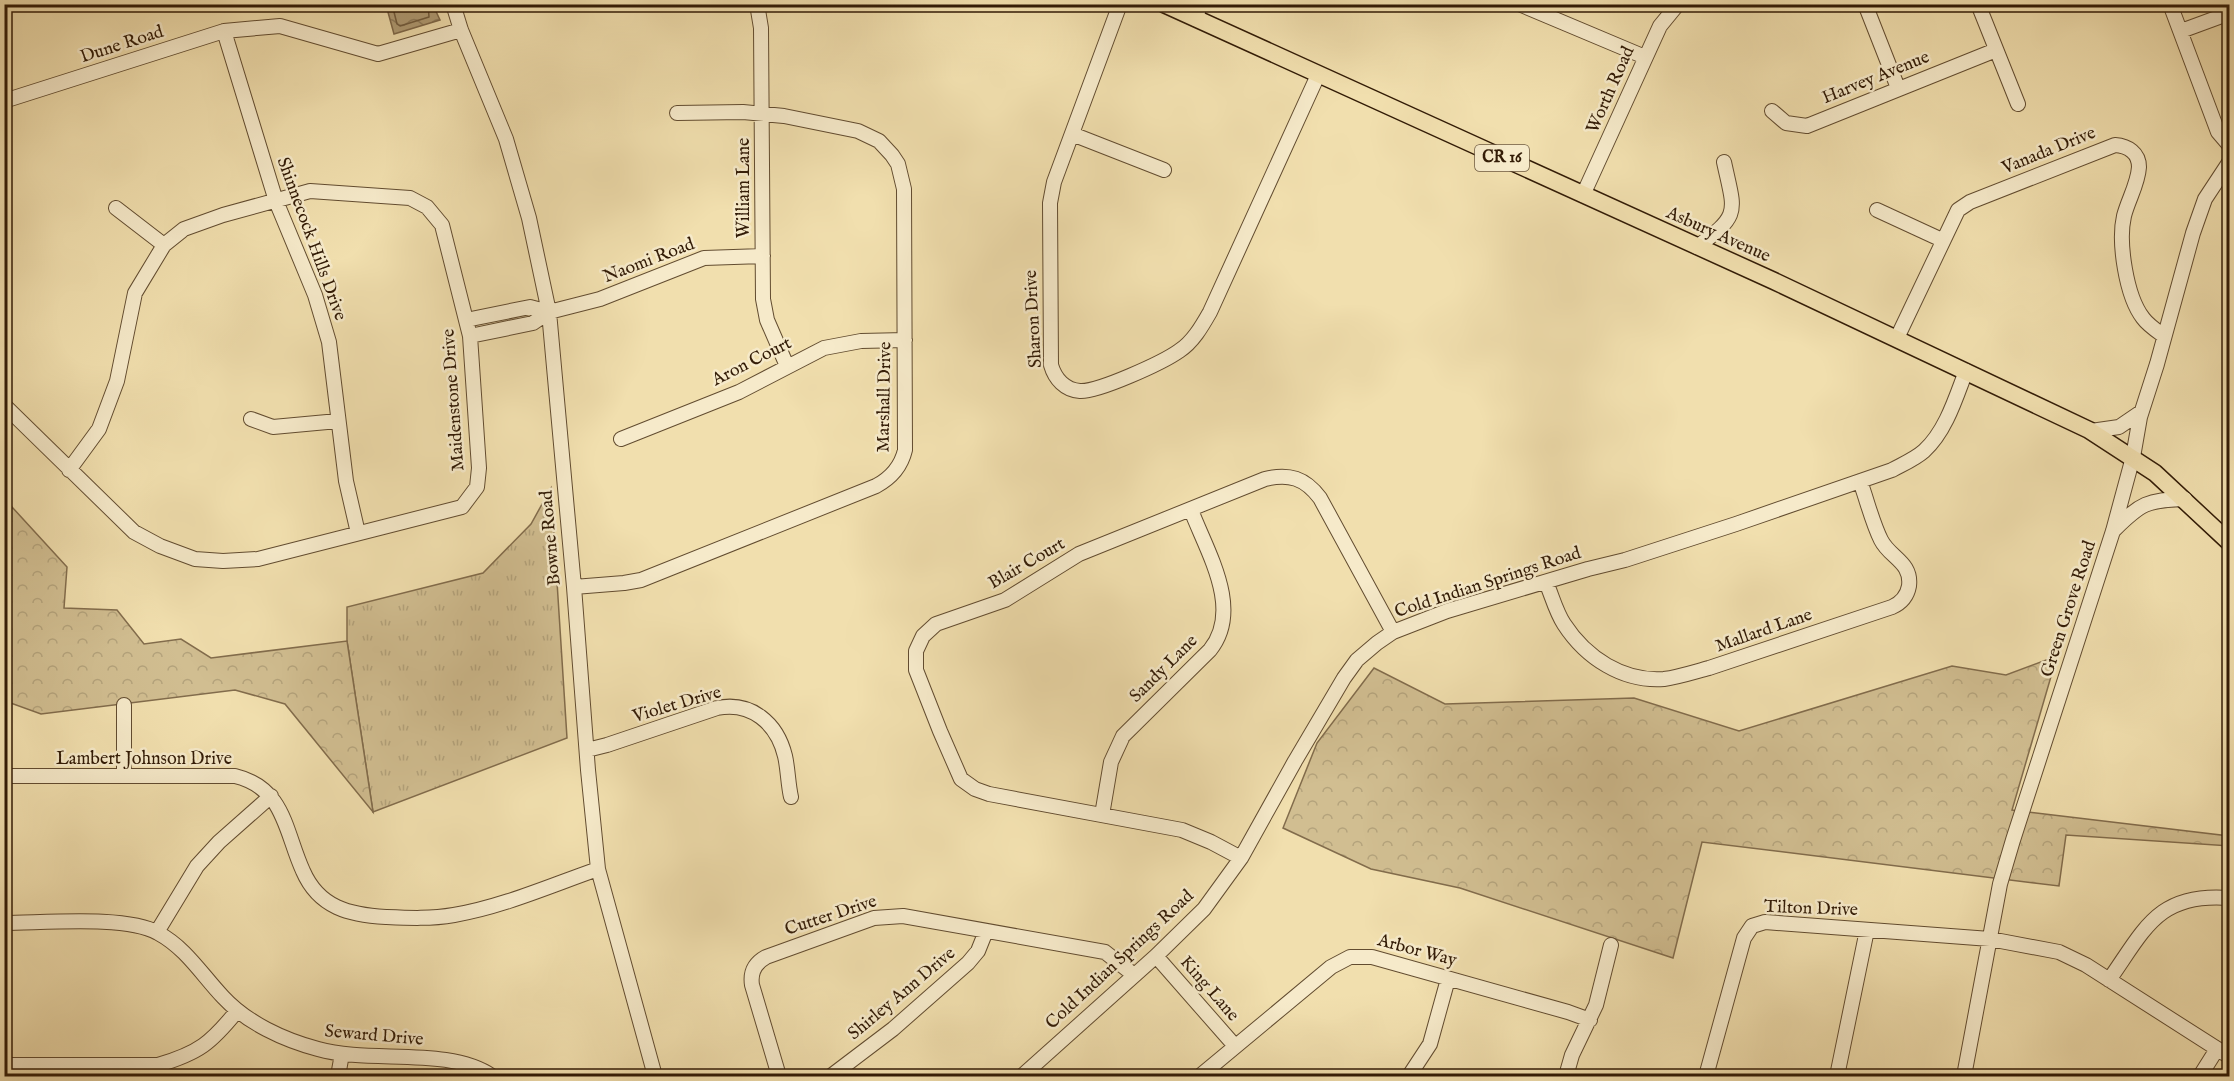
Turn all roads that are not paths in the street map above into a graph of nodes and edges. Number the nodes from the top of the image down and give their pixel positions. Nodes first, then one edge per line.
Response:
1 (453, 4) edge
2 (757, 4) edge
3 (1120, 4) edge
4 (1164, 4) edge
5 (1519, 4) edge
6 (1678, 4) edge
7 (1865, 4) edge
8 (1978, 4) edge
9 (2170, 4) edge
10 (1198, 12) edge
11 (2229, 13) edge
12 (461, 30) junction
13 (224, 31) junction
14 (2181, 31) junction
15 (1996, 50) junction
16 (1645, 57) junction
17 (1318, 75) junction
18 (1898, 88) junction
19 (4, 101) edge
20 (2018, 104) dead end
21 (1772, 111) dead end
22 (677, 113) dead end
23 (762, 114) junction
24 (1072, 134) junction
25 (2229, 147) edge
26 (1724, 162) dead end
27 (2229, 162) edge
28 (1164, 170) dead end
29 (1583, 195) junction
30 (276, 201) junction
31 (116, 208) dead end
32 (1877, 210) dead end
33 (1942, 240) junction
34 (164, 245) junction
35 (1697, 247) junction
36 (763, 256) junction
37 (549, 312) junction
38 (466, 320) junction
39 (470, 336) junction
40 (2164, 336) junction
41 (1897, 338) junction
42 (905, 340) junction
43 (787, 366) junction
44 (1966, 371) junction
45 (4, 405) edge
46 (2141, 412) junction
47 (251, 419) dead end
48 (338, 421) junction
49 (2091, 431) junction
50 (621, 439) dead end
51 (2133, 457) junction
52 (69, 470) junction
53 (1860, 482) junction
54 (2185, 499) junction
55 (1191, 510) junction
56 (2113, 531) junction
57 (358, 533) junction
58 (2229, 543) edge
59 (1546, 582) junction
60 (574, 587) junction
61 (1393, 632) junction
62 (124, 705) dead end
63 (586, 750) junction
64 (4, 776) edge
65 (124, 776) junction
66 (271, 796) junction
67 (791, 797) dead end
68 (1102, 815) junction
69 (1241, 858) junction
70 (598, 869) junction
71 (2229, 898) edge
72 (4, 923) edge
73 (1867, 930) junction
74 (986, 931) junction
75 (157, 932) junction
76 (1990, 939) junction
77 (1611, 945) dead end
78 (1156, 956) junction
79 (1134, 975) junction
80 (1448, 979) junction
81 (2109, 980) junction
82 (237, 1011) junction
83 (1590, 1020) junction
84 (1235, 1046) junction
85 (2217, 1049) junction
86 (342, 1054) junction
87 (2229, 1057) edge
88 (4, 1065) edge
89 (30, 1071) edge
90 (159, 1071) edge
91 (338, 1077) edge
92 (492, 1077) edge
93 (655, 1077) edge
94 (779, 1077) edge
95 (831, 1077) edge
96 (1022, 1077) edge
97 (1200, 1077) edge
98 (1409, 1077) edge
99 (1566, 1077) edge
100 (1706, 1077) edge
101 (1837, 1077) edge
102 (1964, 1077) edge
103 (2200, 1077) edge

1 - 12 street, Bowne Road
2 - 23 street, William Lane
3 - 24 street, Sharon Drive
4 - 10 main road, Asbury Avenue / CR 16
5 - 16 street
6 - 16 street, Worth Road
7 - 18 street
8 - 15 street
9 - 14 street
10 - 17 main road, Asbury Avenue / CR 16
11 - 14 street
12 - 13 street, Dune Road
12 - 37 street, Bowne Road
13 - 19 street, Dune Road
13 - 30 street, Shinnecock Hills Drive
14 - 25 street
15 - 18 street, Harvey Avenue
15 - 20 street
16 - 29 street, Worth Road
17 - 24 street, Sharon Drive
17 - 29 main road, Asbury Avenue / CR 16
18 - 21 street, Harvey Avenue
22 - 23 street, Marshall Drive
23 - 36 street, William Lane
23 - 42 street, Marshall Drive
24 - 28 street
26 - 35 street
27 - 40 street, Green Grove Road
29 - 35 main road, Asbury Avenue / CR 16
30 - 34 street, Maidenstone Drive
30 - 38 street, Maidenstone Drive
30 - 48 street, Shinnecock Hills Drive
31 - 34 street
32 - 33 street
33 - 40 street, Vanada Drive
33 - 41 street, Vanada Drive
34 - 52 street, Maidenstone Drive
35 - 41 main road, Asbury Avenue / CR 16
36 - 37 street, Naomi Road
36 - 43 street, William Lane
37 - 38 street
37 - 39 street
37 - 60 street, Bowne Road
38 - 39 street, Maidenstone Drive
39 - 57 street, Maidenstone Drive
40 - 46 street, Green Grove Road
41 - 44 main road, Asbury Avenue / CR 16
42 - 43 street, Aron Court
42 - 60 street, Marshall Drive
43 - 50 street, Aron Court
44 - 49 main road, Asbury Avenue / CR 16
44 - 53 street, Cold Indian Springs Road
45 - 52 street, Maidenstone Drive
46 - 49 street
46 - 51 street, Green Grove Road
47 - 48 street
48 - 57 street, Shinnecock Hills Drive
49 - 51 main road, Asbury Avenue / CR 16
51 - 54 main road, Asbury Avenue / CR 16
51 - 56 street, Green Grove Road
52 - 57 street, Maidenstone Drive
53 - 59 street, Cold Indian Springs Road
53 - 59 street, Mallard Lane
54 - 56 street
54 - 58 main road, Asbury Avenue / CR 16
55 - 61 street, Blair Court
55 - 68 street, Sandy Lane
55 - 68 street, Blair Court
56 - 76 street, Green Grove Road
59 - 61 street, Cold Indian Springs Road
60 - 63 street, Bowne Road
61 - 69 street, Cold Indian Springs Road
62 - 65 street
63 - 67 street, Violet Drive
63 - 70 street, Bowne Road
64 - 65 street, Lambert Johnson Drive
65 - 66 street, Lambert Johnson Drive
66 - 70 street
66 - 75 street
68 - 69 street, Blair Court
69 - 78 street, Cold Indian Springs Road
70 - 93 street, Bowne Road
71 - 81 street
72 - 75 street, Seward Drive
73 - 76 street, Tilton Drive
73 - 100 street, Tilton Drive
73 - 101 street
74 - 79 street, Cutter Drive
74 - 94 street, Cutter Drive
74 - 95 street, Shirley Ann Drive
75 - 82 street, Seward Drive
76 - 81 street, Tilton Drive
76 - 102 street, Green Grove Road
77 - 83 street
78 - 79 street, Cold Indian Springs Road
78 - 84 street, King Lane
79 - 96 street, Cold Indian Springs Road
80 - 83 street, Arbor Way
80 - 84 street, Arbor Way
80 - 98 street
81 - 85 street, Tilton Drive
82 - 86 street, Seward Drive
82 - 90 street
83 - 99 street
84 - 97 street, Arbor Way
85 - 87 street, Tilton Drive
85 - 103 street
86 - 91 street
86 - 92 street, Seward Drive
88 - 89 street
89 - 90 street

